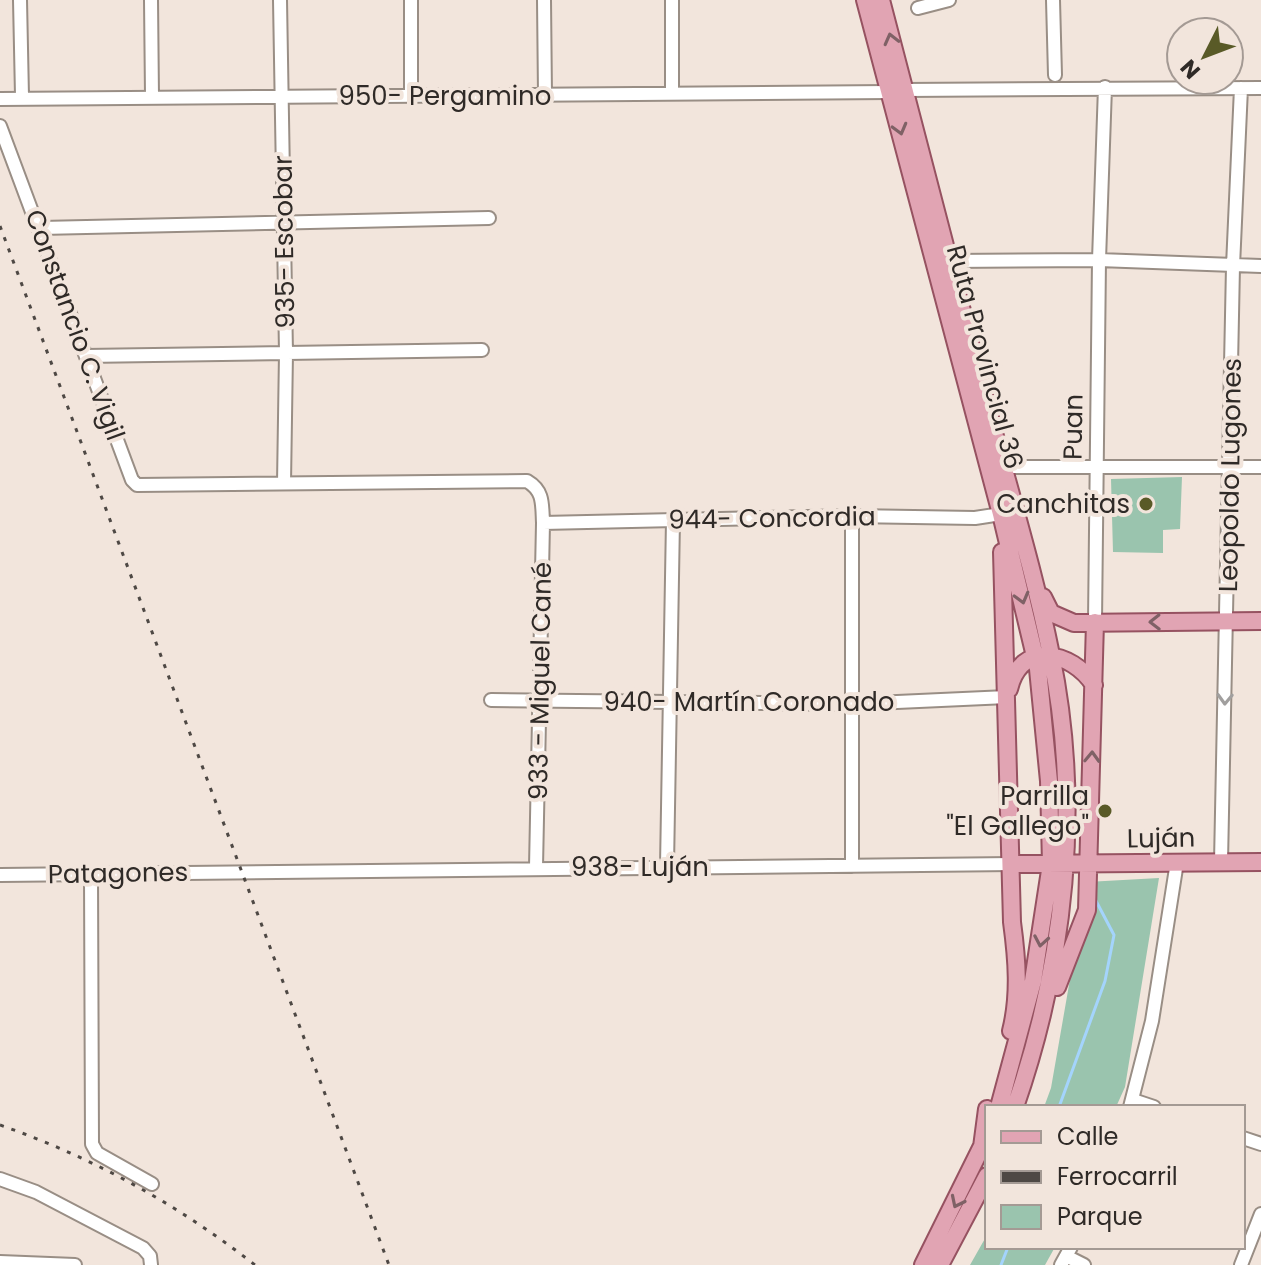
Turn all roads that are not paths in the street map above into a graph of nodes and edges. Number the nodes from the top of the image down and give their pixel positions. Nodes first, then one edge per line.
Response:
1 (20, 0) edge
2 (151, 0) edge
3 (280, 0) edge
4 (411, 0) edge
5 (544, 0) edge
6 (672, 0) edge
7 (865, 0) edge
8 (881, 0) edge
9 (949, 0) edge
10 (1053, 0) edge
11 (918, 8) dead end
12 (1055, 75) dead end
13 (1105, 87) junction
14 (1165, 87) edge
15 (897, 91) junction
16 (672, 93) junction
17 (411, 95) junction
18 (545, 95) junction
19 (22, 96) junction
20 (152, 96) junction
21 (1241, 96) edge
22 (282, 97) junction
23 (0, 99) edge
24 (0, 126) edge
25 (489, 218) dead end
26 (285, 225) junction
27 (41, 228) junction
28 (1099, 260) junction
29 (949, 261) junction
30 (1233, 266) junction
31 (1261, 266) edge
32 (482, 350) dead end
33 (286, 353) junction
34 (86, 356) junction
35 (1230, 466) junction
36 (1003, 467) junction
37 (1096, 467) junction
38 (1261, 467) edge
39 (284, 483) junction
40 (1001, 514) junction
41 (852, 516) junction
42 (673, 520) junction
43 (543, 523) junction
44 (1029, 565) junction
45 (1227, 621) junction
46 (1261, 621) edge
47 (1095, 622) junction
48 (1044, 657) junction
49 (1094, 685) junction
50 (1007, 697) junction
51 (491, 700) dead end
52 (539, 703) junction
53 (669, 704) junction
54 (853, 704) junction
55 (1177, 862) junction
56 (1221, 862) junction
57 (1089, 863) junction
58 (1260, 863) edge
59 (1013, 864) junction
60 (1058, 864) junction
61 (667, 866) junction
62 (852, 866) junction
63 (536, 867) junction
64 (235, 873) joint
65 (0, 875) edge
66 (91, 875) junction
67 (1030, 1060) junction
68 (1132, 1103) edge
69 (988, 1105) edge
70 (1000, 1105) edge
71 (1016, 1105) edge
72 (984, 1142) edge
73 (0, 1179) edge
74 (985, 1180) edge
75 (152, 1184) dead end
76 (1261, 1214) edge
77 (1066, 1256) edge
78 (0, 1262) edge
79 (75, 1265) edge
80 (151, 1265) edge
81 (923, 1265) edge
82 (940, 1265) edge
83 (1084, 1265) edge
84 (1241, 1265) edge

1 - 19 street
2 - 20 street
3 - 22 street, 935- Escobar
4 - 17 street
5 - 18 street
6 - 16 street
7 - 15 main road, Ruta Provincial 36
15 -> 8 main road, Ruta Provincial 36
9 - 11 street
10 - 12 street
13 - 14 street, 950- Pergamino
13 - 15 street, 950- Pergamino
13 - 28 street, Puan
15 - 16 street, 950- Pergamino
15 - 29 main road, Ruta Provincial 36
15 -> 40 main road, Ruta Provincial 36
16 - 18 street, 950- Pergamino
17 - 18 street, 950- Pergamino
17 - 22 street, 950- Pergamino
19 - 20 street, 950- Pergamino
19 - 23 street, 950- Pergamino
20 - 22 street, 950- Pergamino
21 - 30 street, Leopoldo Lugones
22 - 26 street, 935- Escobar
24 - 27 street, Constancio C. Vigil
25 - 26 street
26 - 27 street
26 - 33 street, 935- Escobar
27 - 34 street, Constancio C. Vigil
28 - 29 street
28 - 30 street
28 - 37 street, Puan
29 - 36 main road, Ruta Provincial 36
30 - 31 street
30 - 35 street, Leopoldo Lugones
32 - 33 street
33 - 34 street
33 - 39 street, 935- Escobar
34 - 39 street, Constancio C. Vigil
35 - 37 street
35 - 38 street
35 - 45 street, Leopoldo Lugones
36 - 37 street
36 - 44 main road, Ruta Provincial 36
37 - 47 street, Puan
39 - 43 street, 933 - Miguel Cané
40 - 41 street, 944- Concordia
40 -> 48 main road, Ruta Provincial 36
40 - 50 main road
41 - 42 street, 944- Concordia
41 - 54 street
42 - 43 street, 944- Concordia
42 - 53 street
43 - 52 street, 933 - Miguel Cané
44 - 47 main road
44 - 48 main road, Ruta Provincial 36
45 - 46 main road
45 -> 47 main road
45 -> 56 street, Leopoldo Lugones
47 - 49 main road, Puan
48 - 49 main road
48 - 50 main road
48 - 60 main road, Ruta Provincial 36
57 -> 49 main road, Puan
50 - 54 street, 940- Martín Coronado
50 - 59 main road
51 - 52 street, 940- Martín Coronado
52 - 53 street, 940- Martín Coronado
52 - 63 street, 933 - Miguel Cané
53 - 54 street, 940- Martín Coronado
53 - 61 street
54 - 62 street
55 - 56 main road, Luján
55 - 57 main road, Luján
55 - 68 street
56 - 58 main road, Luján
57 - 60 main road, Luján
57 - 67 main road, Puan
59 - 60 main road, Luján
59 - 62 street, 938- Luján
59 - 69 main road
60 - 67 main road, Ruta Provincial 36
60 -> 70 main road, Ruta Provincial 36
61 - 62 street, 938- Luján
61 - 63 street, 938- Luján
63 - 64 street, 938- Luján
64 - 66 street, Patagones
65 - 66 street, Patagones
66 - 75 street
67 - 71 main road, Ruta Provincial 36
72 -> 81 main road
73 - 80 street
74 - 82 main road
76 - 84 street
77 - 83 street
78 - 79 street

